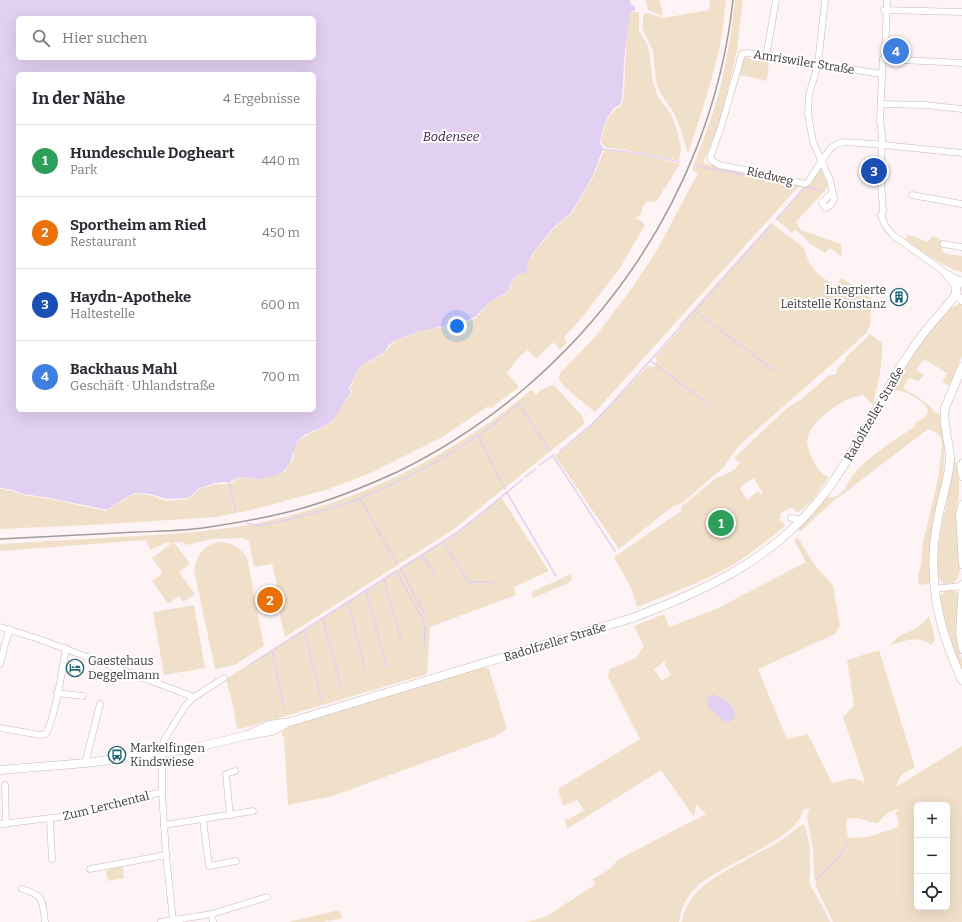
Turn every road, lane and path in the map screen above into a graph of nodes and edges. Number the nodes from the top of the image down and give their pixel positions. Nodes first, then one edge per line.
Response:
1 (776, 0) edge
2 (825, 0) edge
3 (883, 0) edge
4 (886, 0) edge
5 (884, 10) junction
6 (962, 12) edge
7 (771, 57) junction
8 (883, 59) junction
9 (962, 63) edge
10 (818, 64) junction
11 (882, 74) junction
12 (881, 104) junction
13 (962, 109) edge
14 (880, 145) junction
15 (962, 153) edge
16 (711, 160) joint
17 (822, 162) junction
18 (832, 193) dead end
19 (912, 195) dead end
20 (962, 204) edge
21 (943, 244) dead end
22 (962, 248) edge
23 (959, 291) edge
24 (962, 367) edge
25 (961, 464) edge
26 (962, 477) edge
27 (962, 504) edge
28 (791, 518) dead end
29 (800, 522) junction
30 (961, 529) edge
31 (962, 565) edge
32 (962, 585) edge
33 (934, 589) junction
34 (0, 627) edge
35 (10, 630) junction
36 (960, 634) edge
37 (66, 648) junction
38 (962, 650) edge
39 (0, 664) edge
40 (224, 678) dead end
41 (962, 680) edge
42 (57, 693) junction
43 (83, 696) dead end
44 (194, 697) junction
45 (100, 704) dead end
46 (0, 728) edge
47 (162, 753) junction
48 (86, 763) junction
49 (0, 770) edge
50 (235, 771) dead end
51 (5, 785) dead end
52 (162, 792) junction
53 (253, 811) dead end
54 (230, 815) junction
55 (50, 820) junction
56 (203, 820) junction
57 (3, 824) edge
58 (164, 825) junction
59 (166, 855) junction
60 (52, 859) dead end
61 (236, 861) dead end
62 (90, 868) dead end
63 (22, 888) dead end
64 (267, 896) dead end
65 (212, 914) junction
66 (173, 920) junction
67 (45, 922) edge
68 (161, 922) edge
69 (213, 922) edge

1 - 7 street
2 - 10 street
3 - 5 street
4 - 5 street
5 - 6 street
5 - 8 street
7 - 10 street, Amriswiler Straße
7 - 16 street, Amriswiler Straße
8 - 9 street
8 - 11 street
10 - 11 street, Amriswiler Straße
10 - 17 street
11 - 12 street
12 - 13 street
12 - 14 street
14 - 15 street, Riedweg
14 - 17 street, Riedweg
14 - 23 street
16 - 17 street, Riedweg
17 - 18 street
19 - 20 street
21 - 22 street
23 - 29 street, Radolfzeller Straße
24 - 33 street
25 - 26 street
27 - 30 street
28 - 29 street
29 - 47 street, Radolfzeller Straße
30 - 31 street
32 - 33 street
32 - 36 street
33 - 41 street
34 - 35 street
35 - 37 street
35 - 39 street
36 - 38 street
37 - 42 street
37 - 44 street
40 - 44 street
42 - 43 street
42 - 46 street
44 - 47 street
45 - 48 street
47 - 48 street, Radolfzeller Straße
47 - 52 street
48 - 49 street, Radolfzeller Straße
50 - 54 street
51 - 57 street, Zum Lerchental
52 - 55 street, Zum Lerchental
52 - 58 street
53 - 54 street
54 - 56 street
55 - 57 street, Zum Lerchental
55 - 60 street, Zum Lerchental
56 - 58 street
56 - 61 street
58 - 59 street
59 - 62 street
59 - 66 street
63 - 67 street
64 - 65 street
65 - 66 street
65 - 69 street
66 - 68 street

